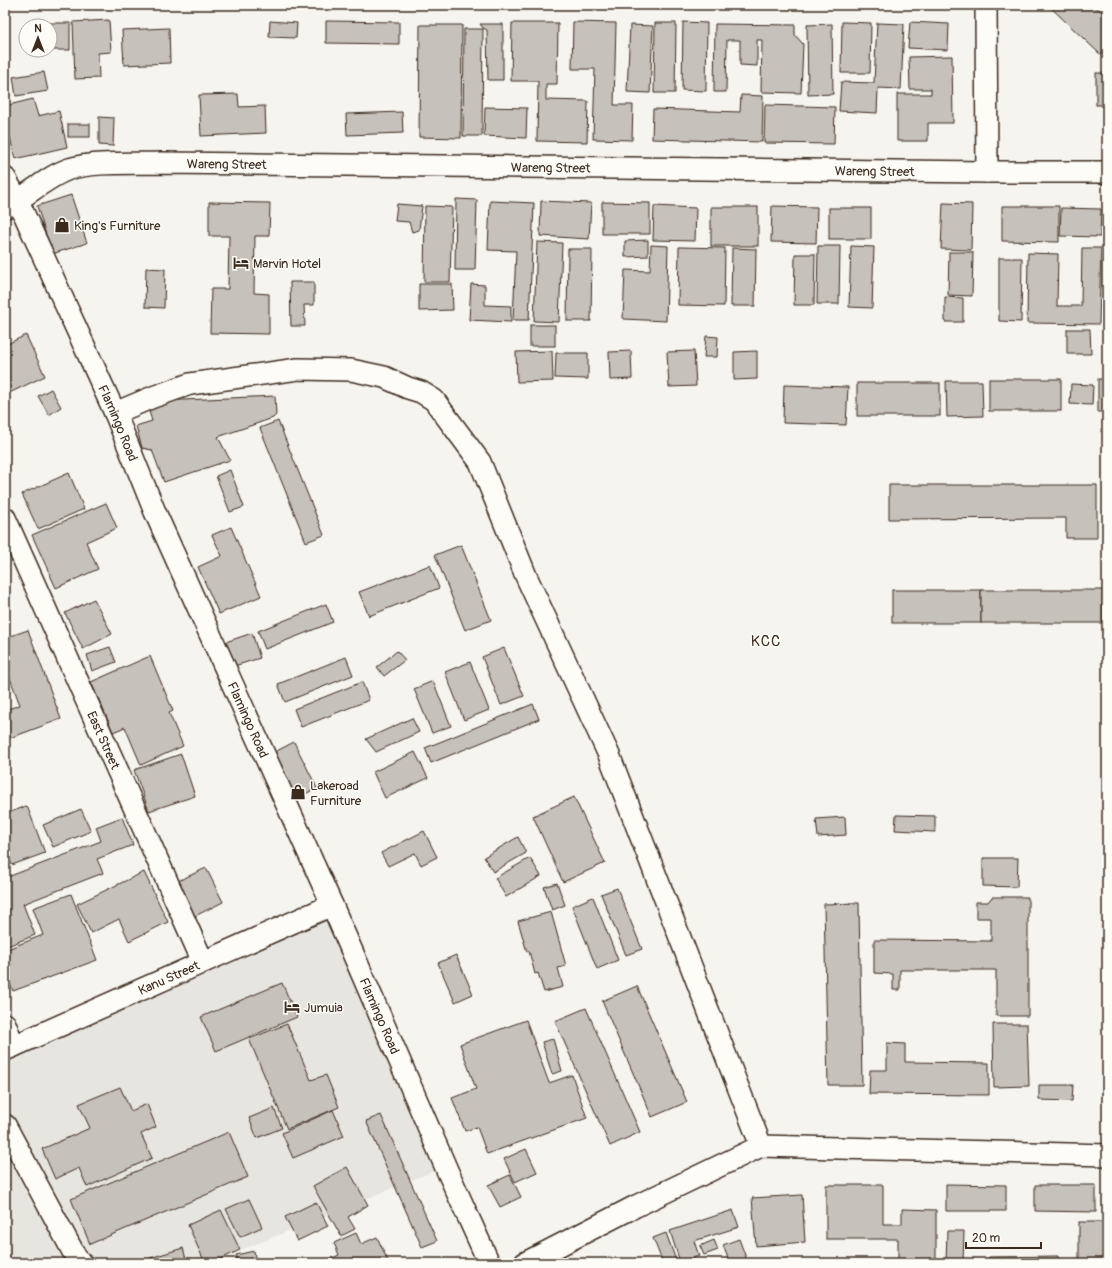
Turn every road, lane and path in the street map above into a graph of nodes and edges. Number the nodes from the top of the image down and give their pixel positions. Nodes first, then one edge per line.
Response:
1 (986, 5) edge
2 (987, 172) junction
3 (1107, 172) edge
4 (5, 178) edge
5 (12, 204) edge
6 (115, 413) junction
7 (5, 518) edge
8 (332, 905) junction
9 (203, 962) junction
10 (5, 1024) edge
11 (9, 1048) edge
12 (5, 1125) edge
13 (761, 1146) junction
14 (1107, 1154) edge
15 (81, 1263) edge
16 (489, 1263) edge
17 (524, 1263) edge

1 - 2 street
2 - 3 street, Wareng Street
2 - 5 street, Wareng Street
4 - 5 street, Flamingo Road
5 - 6 street, Flamingo Road
6 - 8 street, Flamingo Road
6 - 13 street
7 - 9 street, East Street
8 - 9 street, Kanu Street
8 - 16 street, Flamingo Road
9 - 11 street, Kanu Street
10 - 11 street
12 - 15 street
13 - 14 street
13 - 17 street

